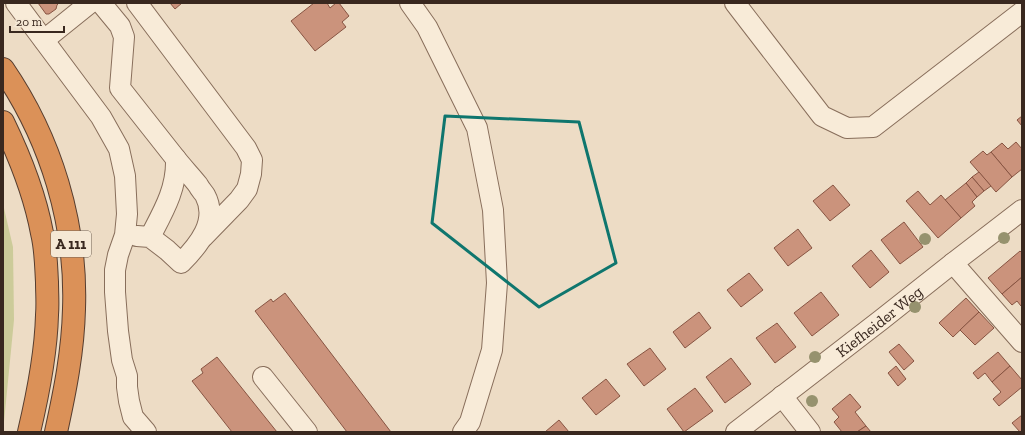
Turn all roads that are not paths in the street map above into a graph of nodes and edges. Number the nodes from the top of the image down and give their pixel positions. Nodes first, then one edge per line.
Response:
1 (16, 3) edge
2 (90, 3) edge
3 (100, 3) edge
4 (137, 3) edge
5 (410, 3) edge
6 (735, 3) edge
7 (1022, 12) edge
8 (44, 40) junction
9 (3, 69) edge
10 (3, 122) edge
11 (176, 159) junction
12 (1022, 210) edge
13 (125, 235) junction
14 (150, 237) junction
15 (203, 237) junction
16 (953, 263) junction
17 (1022, 342) edge
18 (263, 377) dead end
19 (782, 396) junction
20 (29, 432) edge
21 (56, 432) edge
22 (146, 432) edge
23 (307, 432) edge
24 (463, 432) edge
25 (736, 432) edge
26 (810, 432) edge

1 - 8 street
2 - 8 street
3 - 11 street
4 - 15 street
5 - 24 street
6 - 7 street
8 - 13 street
9 - 21 highway, A 111
10 - 20 highway, A 111
11 - 14 street
11 - 15 street
12 - 16 street, Kiefheider Weg
13 - 14 street
13 - 22 street
14 - 15 street
16 - 17 street
16 - 19 street, Kiefheider Weg
18 - 23 street
19 - 25 street, Kiefheider Weg
19 - 26 street

